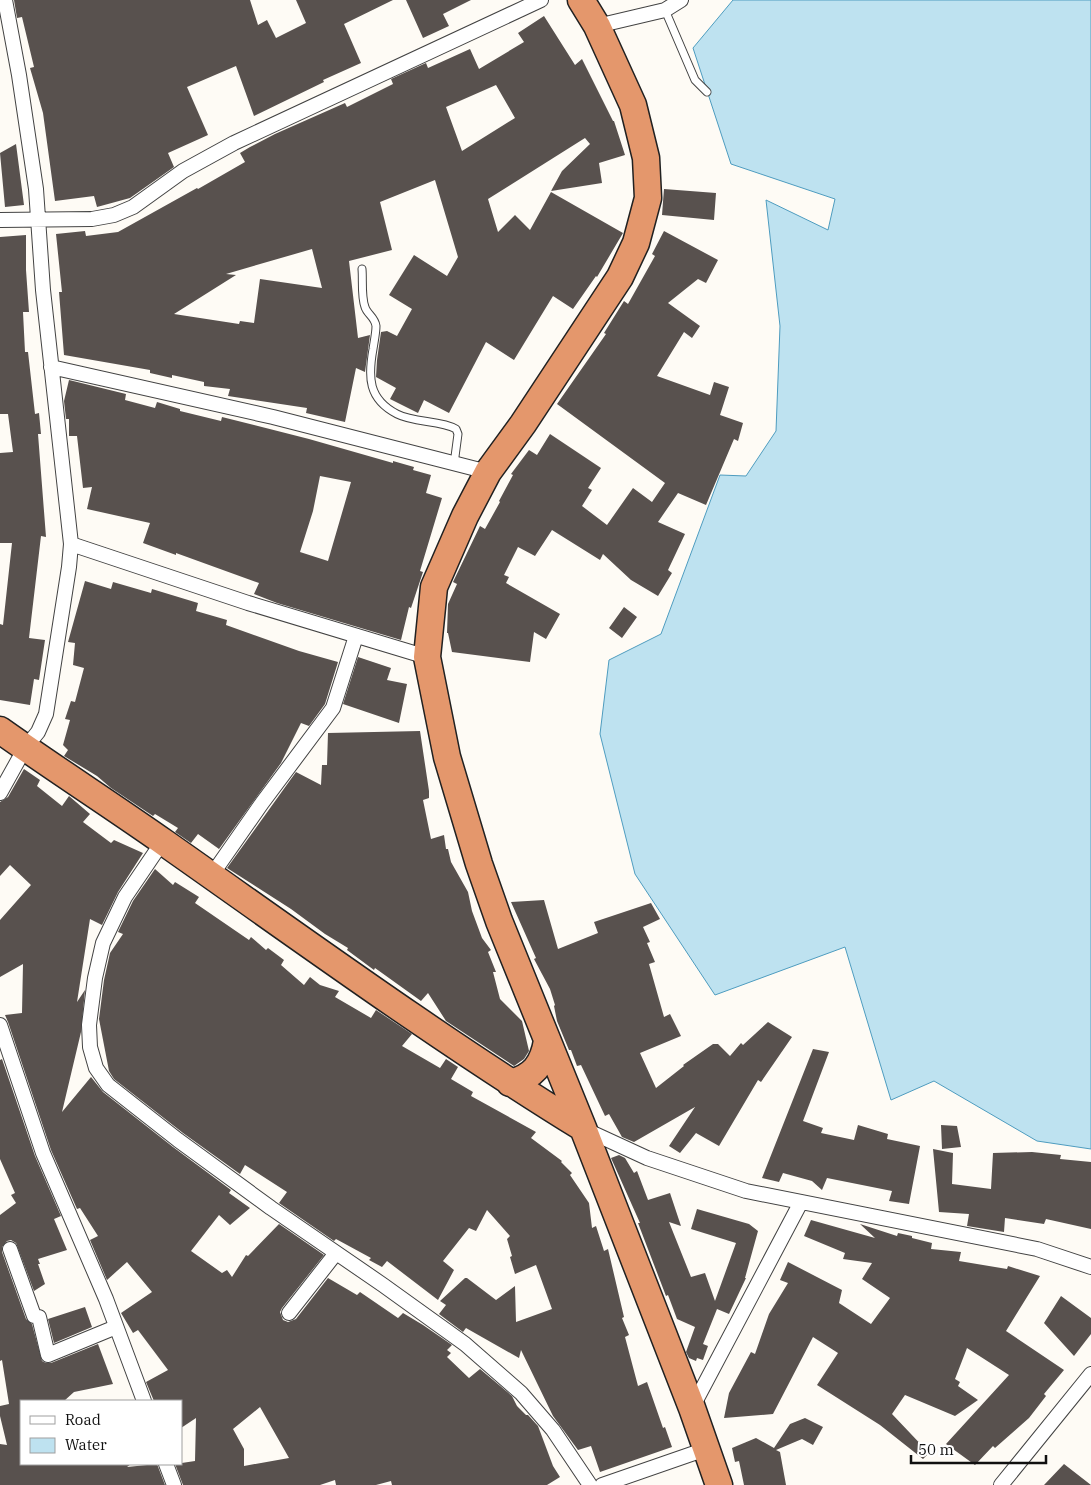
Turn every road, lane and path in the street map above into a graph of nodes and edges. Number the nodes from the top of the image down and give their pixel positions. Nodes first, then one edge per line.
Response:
1 (5, 0) edge
2 (541, 0) edge
3 (581, 0) edge
4 (681, 0) edge
5 (665, 10) junction
6 (597, 26) junction
7 (707, 92) dead end
8 (0, 220) edge
9 (37, 220) junction
10 (362, 269) dead end
11 (51, 367) junction
12 (454, 464) junction
13 (488, 472) junction
14 (71, 544) junction
15 (356, 636) junction
16 (427, 657) junction
17 (0, 730) edge
18 (25, 748) junction
19 (0, 793) edge
20 (163, 842) junction
21 (211, 876) junction
22 (0, 1025) edge
23 (547, 1041) junction
24 (510, 1083) junction
25 (583, 1128) junction
26 (801, 1202) junction
27 (10, 1249) dead end
28 (336, 1253) junction
29 (1091, 1267) edge
30 (289, 1313) dead end
31 (116, 1327) junction
32 (1091, 1374) edge
33 (144, 1400) edge
34 (692, 1408) junction
35 (706, 1449) junction
36 (166, 1465) edge
37 (174, 1485) edge
38 (590, 1485) edge
39 (602, 1485) edge
40 (719, 1485) edge
41 (1001, 1485) edge

1 - 9 street
2 - 9 street
3 - 6 highway
4 - 5 street
5 - 6 street
5 - 7 lane
6 - 13 highway
8 - 9 street
9 - 11 street
10 - 12 lane
11 - 12 street
11 - 14 street
12 - 13 street
13 - 16 highway
14 - 15 street
14 - 18 street
15 - 16 street
15 - 21 street
16 - 23 highway
17 - 18 highway
18 - 19 street
18 - 20 highway
20 - 21 highway
20 - 28 street
21 - 24 highway
22 - 31 street
23 - 24 highway
23 - 25 highway
24 - 25 highway
25 - 26 street
25 - 34 highway
26 - 29 street
26 - 34 street
27 - 31 street
28 - 30 street
28 - 38 street
31 - 33 street
32 - 41 street
34 - 35 highway
35 - 39 street
35 - 40 highway
36 - 37 street

